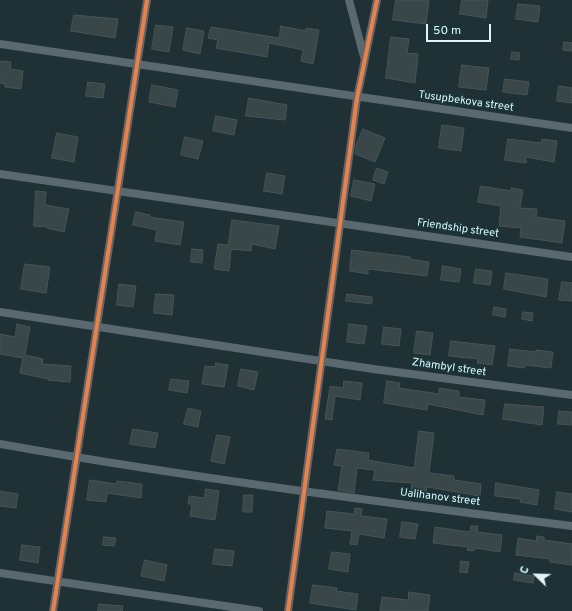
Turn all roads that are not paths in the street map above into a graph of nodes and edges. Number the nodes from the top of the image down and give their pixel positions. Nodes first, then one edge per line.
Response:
1 (147, 0) edge
2 (349, 0) edge
3 (377, 0) edge
4 (0, 44) edge
5 (365, 60) junction
6 (137, 64) junction
7 (357, 98) junction
8 (572, 128) edge
9 (0, 174) edge
10 (118, 191) junction
11 (340, 223) junction
12 (572, 257) edge
13 (0, 312) edge
14 (97, 326) junction
15 (322, 361) junction
16 (572, 395) edge
17 (0, 444) edge
18 (77, 458) junction
19 (305, 492) junction
20 (572, 526) edge
21 (0, 573) edge
22 (58, 580) junction
23 (53, 611) edge
24 (259, 611) edge
25 (288, 611) edge

1 - 6 street
2 - 5 street
3 - 5 street
4 - 6 street, Tusupbekova street
5 - 7 street
6 - 7 street, Tusupbekova street
6 - 10 street
7 - 8 street, Tusupbekova street
7 - 11 street
9 - 10 street, Friendship street
10 - 11 street, Friendship street
10 - 14 street
11 - 12 street, Friendship street
11 - 15 street
13 - 14 street, Zhambyl street
14 - 15 street, Zhambyl street
14 - 18 street
15 - 16 street, Zhambyl street
15 - 19 street
17 - 18 street, Ualihanov street
18 - 19 street, Ualihanov street
18 - 22 street
19 - 20 street, Ualihanov street
19 - 25 street
21 - 22 street
22 - 23 street
22 - 24 street

